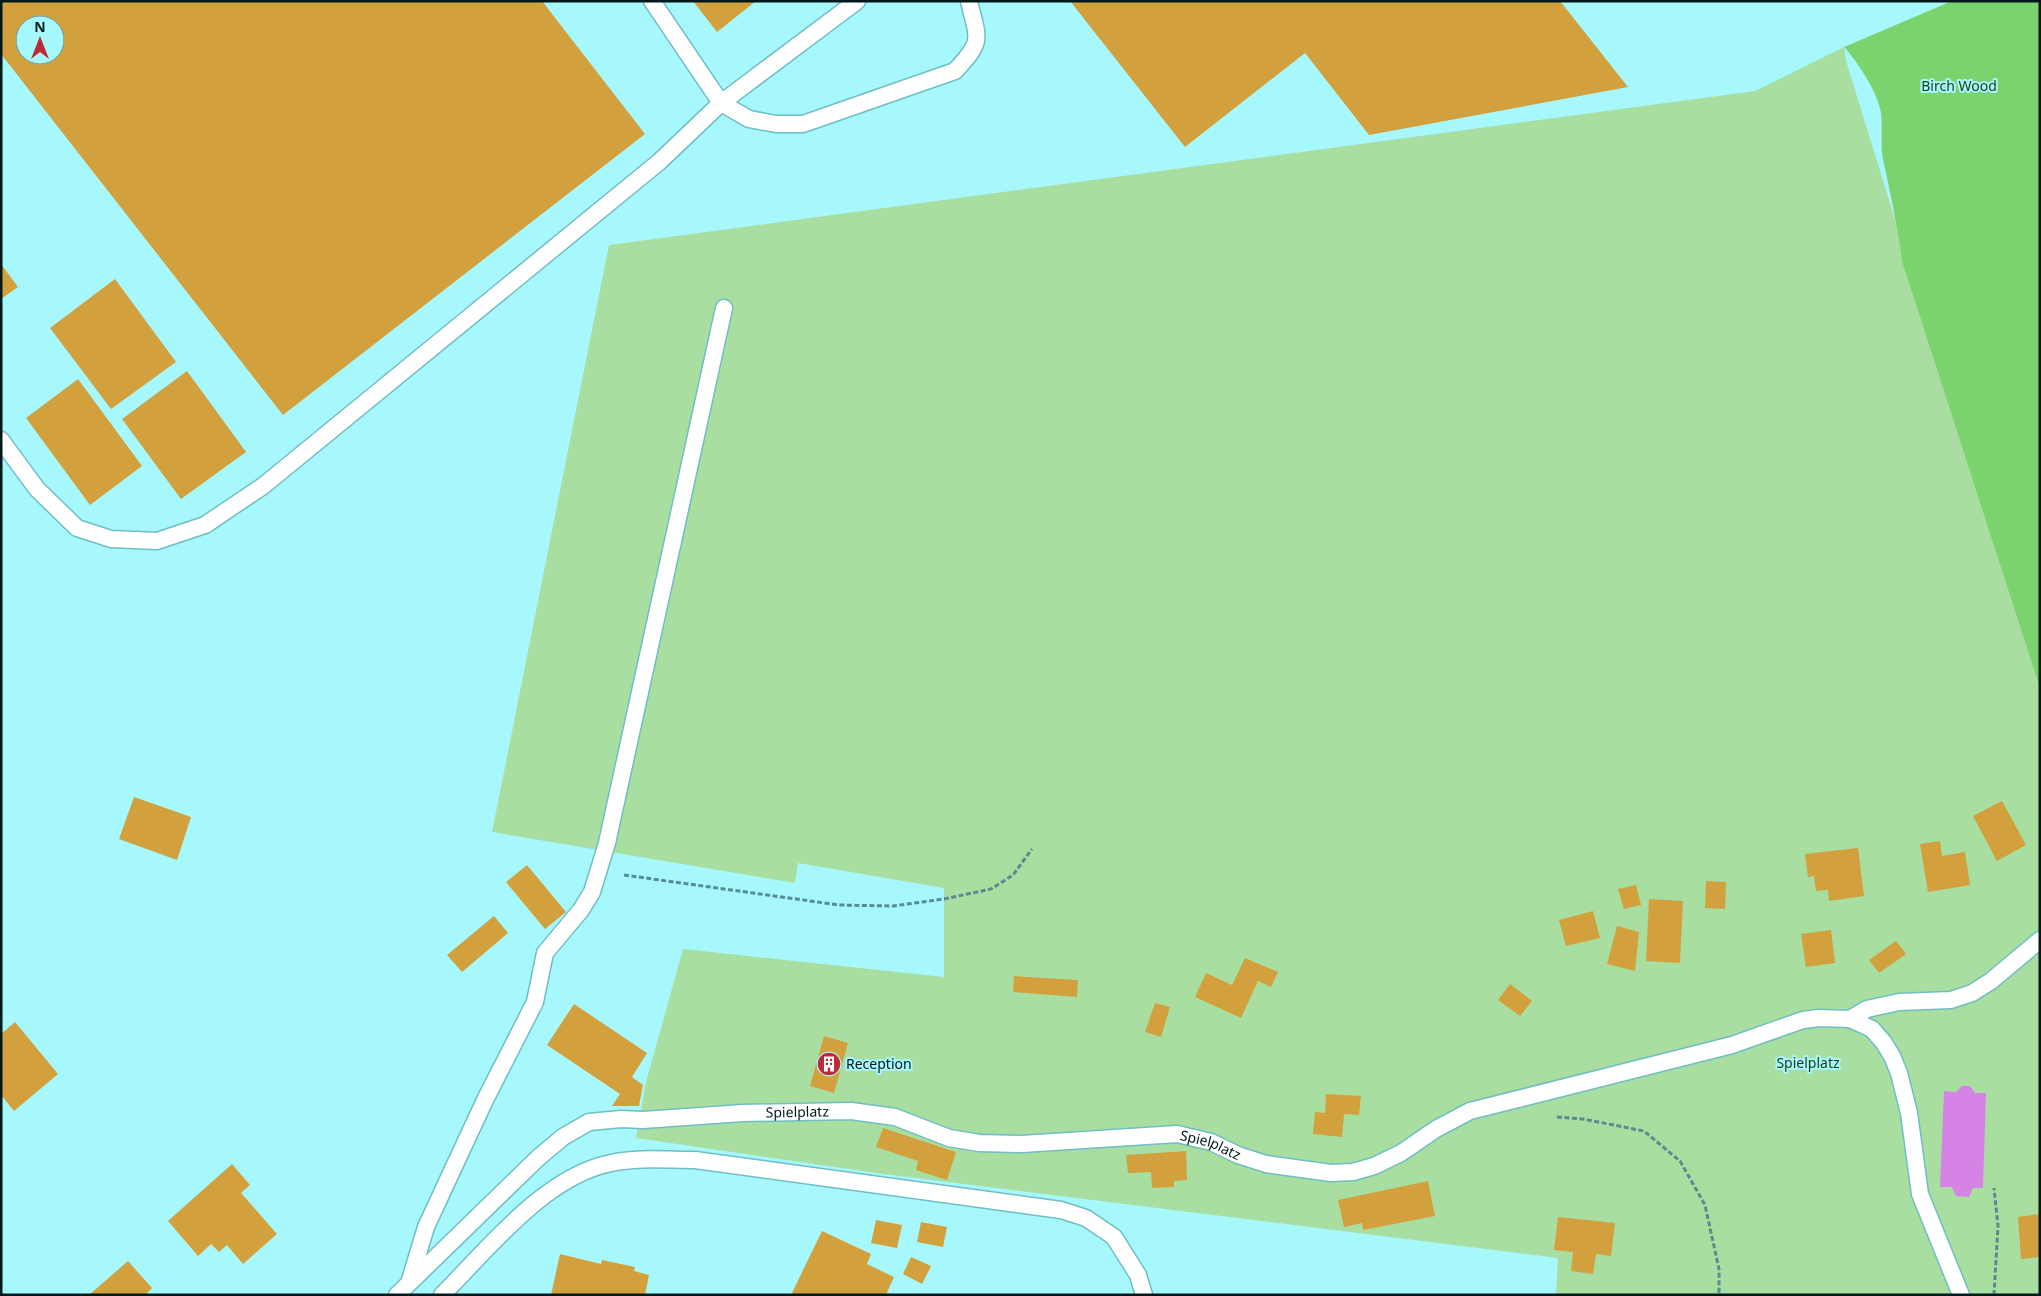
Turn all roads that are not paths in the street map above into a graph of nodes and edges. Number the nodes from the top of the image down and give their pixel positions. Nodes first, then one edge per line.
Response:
1 (652, 1) edge
2 (857, 1) edge
3 (969, 1) edge
4 (721, 103) junction
5 (724, 308) dead end
6 (1, 440) edge
7 (2040, 940) edge
8 (1850, 1019) junction
9 (410, 1282) junction
10 (397, 1295) edge
11 (442, 1295) edge
12 (1144, 1295) edge
13 (1961, 1295) edge

1 - 4 lane
2 - 4 lane
3 - 4 lane
4 - 6 lane
5 - 9 lane
7 - 8 lane, Spielplatz
8 - 9 lane, Spielplatz
8 - 13 lane
9 - 10 lane, Spielplatz
11 - 12 lane

